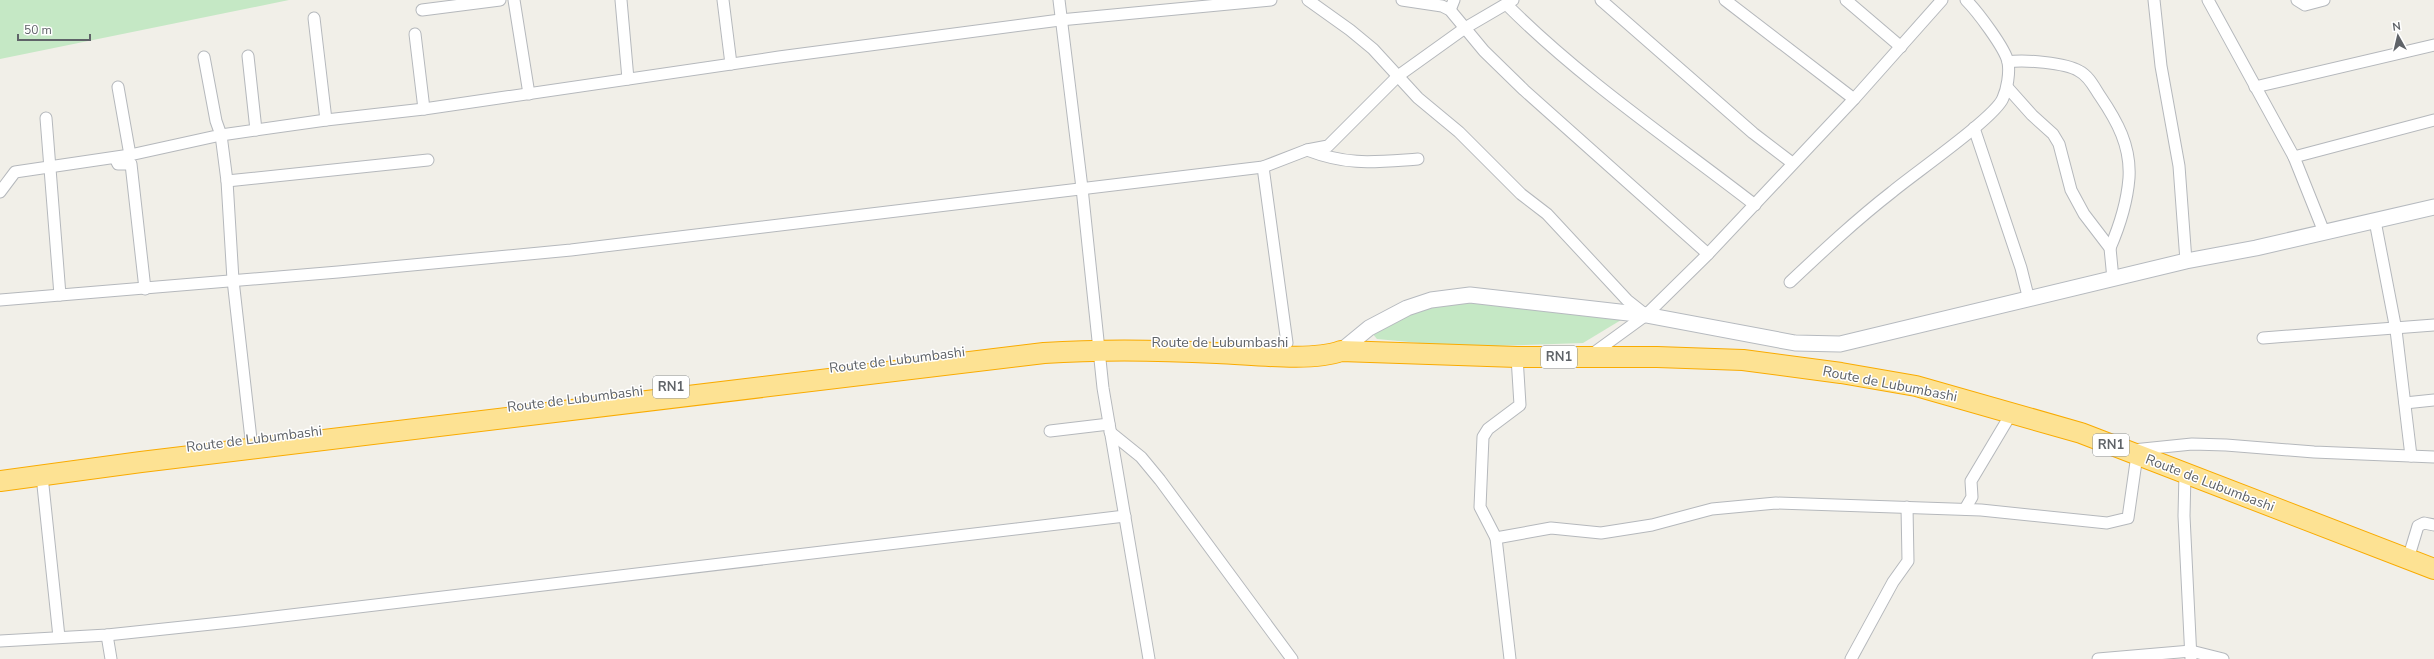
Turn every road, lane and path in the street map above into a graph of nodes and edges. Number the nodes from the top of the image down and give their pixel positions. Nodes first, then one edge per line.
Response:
1 (500, 0) edge
2 (514, 0) edge
3 (621, 0) edge
4 (723, 0) edge
5 (1059, 0) edge
6 (1271, 0) edge
7 (1308, 0) edge
8 (1402, 0) edge
9 (1601, 0) edge
10 (1725, 0) edge
11 (1846, 0) edge
12 (1942, 0) edge
13 (1966, 0) edge
14 (2154, 0) edge
15 (2208, 0) edge
16 (2297, 0) edge
17 (2324, 0) edge
18 (1510, 3) edge
19 (1452, 5) edge
20 (422, 10) dead end
21 (314, 18) dead end
22 (1060, 20) junction
23 (1465, 28) junction
24 (415, 34) dead end
25 (2434, 45) edge
26 (1901, 47) junction
27 (248, 56) dead end
28 (204, 57) dead end
29 (2008, 62) junction
30 (731, 64) junction
31 (1398, 76) junction
32 (628, 79) junction
33 (118, 87) dead end
34 (2007, 87) junction
35 (2255, 88) junction
36 (529, 94) junction
37 (1854, 99) junction
38 (424, 109) junction
39 (46, 118) dead end
40 (326, 120) junction
41 (2434, 120) edge
42 (1974, 128) junction
43 (256, 130) junction
44 (221, 135) junction
45 (1307, 150) junction
46 (130, 155) junction
47 (115, 157) junction
48 (2294, 157) junction
49 (1418, 159) dead end
50 (428, 160) dead end
51 (1791, 162) junction
52 (1263, 167) junction
53 (50, 168) junction
54 (227, 181) junction
55 (1082, 188) junction
56 (0, 192) edge
57 (1755, 205) junction
58 (2434, 207) edge
59 (2375, 221) junction
60 (2324, 232) junction
61 (2110, 248) junction
62 (1708, 254) junction
63 (2186, 261) junction
64 (2113, 279) junction
65 (233, 280) junction
66 (1790, 282) dead end
67 (145, 289) junction
68 (60, 295) junction
69 (0, 300) edge
70 (2029, 300) junction
71 (1646, 315) junction
72 (2434, 325) edge
73 (2396, 330) junction
74 (2263, 338) dead end
75 (1287, 343) junction
76 (1099, 345) junction
77 (1341, 351) junction
78 (1517, 357) junction
79 (1589, 357) junction
80 (2434, 400) edge
81 (2406, 403) junction
82 (2011, 414) junction
83 (1109, 428) junction
84 (1050, 431) dead end
85 (252, 444) junction
86 (2132, 453) junction
87 (2411, 456) junction
88 (2434, 457) edge
89 (0, 470) edge
90 (2185, 474) junction
91 (42, 476) junction
92 (0, 481) edge
93 (1907, 507) junction
94 (1965, 509) junction
95 (1125, 516) junction
96 (2434, 525) edge
97 (1496, 538) junction
98 (2408, 559) junction
99 (2434, 569) edge
100 (107, 635) junction
101 (59, 637) junction
102 (0, 641) edge
103 (2191, 655) edge
104 (111, 659) edge
105 (1149, 659) edge
106 (1292, 659) edge
107 (1510, 659) edge
108 (1851, 659) edge
109 (2098, 659) edge
110 (2223, 659) edge

1 - 20 street
2 - 36 street
3 - 32 street
4 - 30 street
5 - 22 street
6 - 22 street
7 - 31 street
8 - 19 street
9 - 51 street
10 - 37 street
11 - 26 street
12 - 26 street
13 - 29 street
14 - 63 street
15 - 35 street
16 - 17 street
18 - 23 street
18 - 57 street
19 - 23 street
21 - 40 street
22 - 30 street
22 - 55 street
23 - 31 street
23 - 62 street
24 - 38 street
25 - 35 street
26 - 37 street
27 - 43 street
28 - 44 street
29 - 34 street
29 - 61 street
30 - 32 street
31 - 45 street
31 - 71 street
32 - 36 street
33 - 46 street
34 - 42 street
34 - 61 street
35 - 48 street
36 - 38 street
37 - 51 street
38 - 40 street
39 - 53 street
40 - 43 street
41 - 48 street
42 - 66 street
42 - 70 street
43 - 44 street
44 - 46 street
44 - 54 street
45 - 49 street
45 - 52 street
46 - 47 street
47 - 53 street
47 - 67 street
48 - 60 street
50 - 54 street
51 - 57 street
52 - 55 street
52 - 75 street
53 - 56 street
53 - 68 street
54 - 65 street
55 - 65 street
55 - 76 street
57 - 62 street
58 - 59 street
59 - 60 street
59 - 73 street
60 - 63 street
61 - 64 street
62 - 71 street
63 - 64 street
64 - 70 street
65 - 67 street
65 - 85 street
67 - 68 street
68 - 69 street
70 - 71 street
71 - 77 street
71 - 79 street
72 - 73 street
73 - 74 street
73 - 81 street
75 - 76 highway, Route de Lubumbashi / RN1
75 - 77 highway, Route de Lubumbashi / RN1
76 - 77 highway, Route de Lubumbashi / RN1
76 - 83 street
76 - 85 highway, Route de Lubumbashi / RN1
77 - 78 highway, Route de Lubumbashi / RN1
78 - 79 highway, Route de Lubumbashi / RN1
78 - 97 street
79 - 82 highway, Route de Lubumbashi / RN1
80 - 81 street
81 - 87 street
82 - 86 highway, Route de Lubumbashi / RN1
82 - 94 street
83 - 84 street
83 - 95 street
83 - 106 street
85 - 89 highway, Route de Lubumbashi / RN1
85 - 91 highway, Route de Lubumbashi / RN1
86 - 87 street
86 - 90 highway, Route de Lubumbashi / RN1
86 - 94 street
87 - 88 street
90 - 98 highway, Route de Lubumbashi / RN1
90 - 103 street
91 - 92 highway, Route de Lubumbashi / RN1
91 - 101 street
93 - 94 street
93 - 97 street
93 - 108 street
95 - 100 street
95 - 105 street
96 - 98 street
97 - 107 street
98 - 99 highway, Route de Lubumbashi / RN1
100 - 101 street
100 - 104 street
101 - 102 street
103 - 109 street
103 - 110 street

